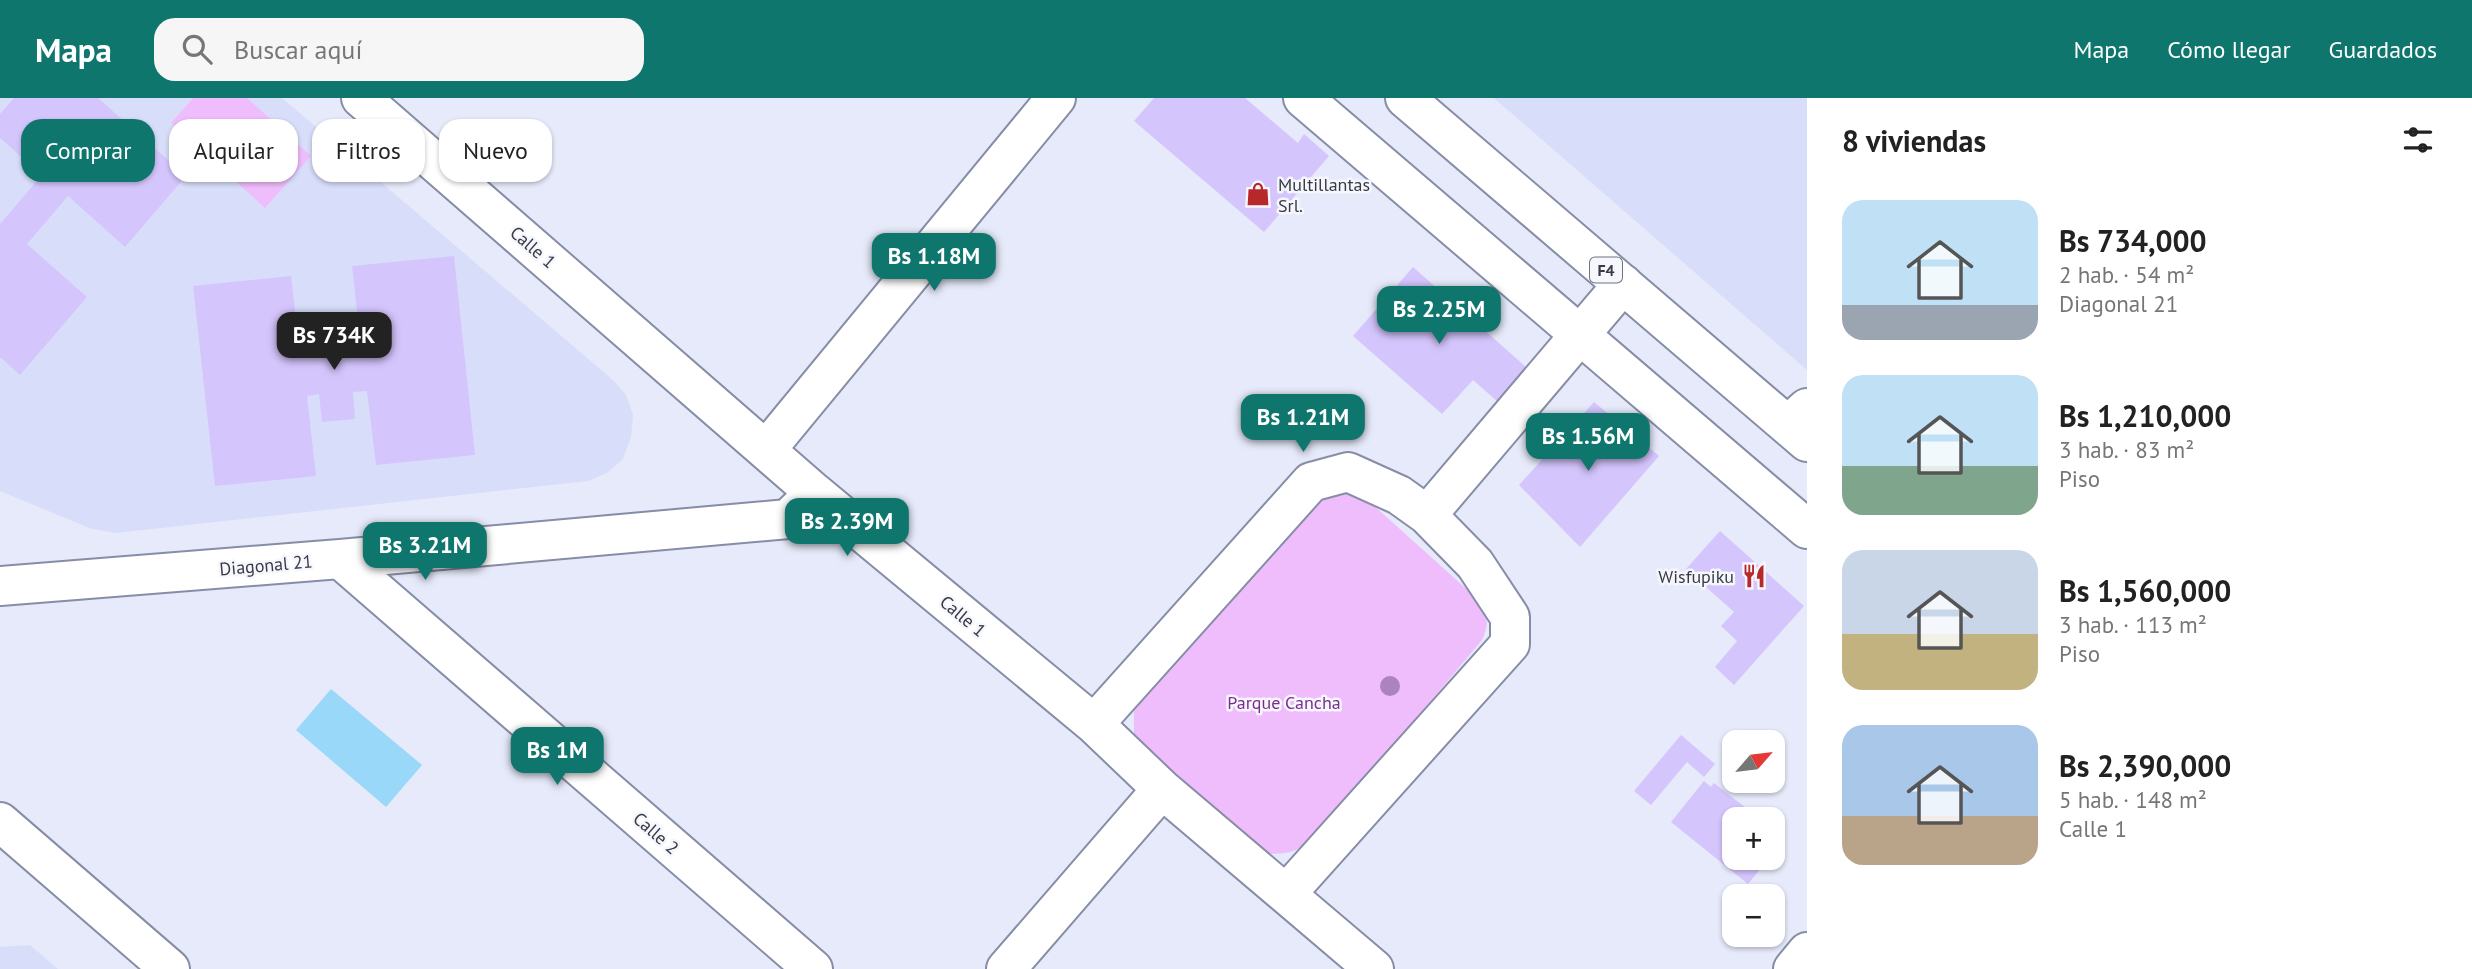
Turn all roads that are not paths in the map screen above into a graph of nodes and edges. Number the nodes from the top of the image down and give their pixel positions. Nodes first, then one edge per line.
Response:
1 (361, 98) edge
2 (1056, 98) edge
3 (1303, 98) edge
4 (1405, 98) edge
5 (1623, 284) junction
6 (1580, 335) junction
7 (1801, 425) edge
8 (766, 450) junction
9 (815, 493) junction
10 (1427, 515) junction
11 (1807, 529) edge
12 (340, 559) junction
13 (0, 586) edge
14 (1094, 724) junction
15 (1161, 789) junction
16 (0, 822) edge
17 (1286, 894) junction
18 (1807, 953) edge
19 (170, 969) edge
20 (813, 969) edge
21 (1006, 969) edge
22 (1374, 969) edge
23 (1793, 969) edge

1 - 8 main road, Calle 1
2 - 8 main road
3 - 6 main road
4 - 5 main road, F4
5 - 6 main road
5 - 7 main road, F4
6 - 10 main road
6 - 11 main road
8 - 9 main road, Calle 1
9 - 12 main road, Diagonal 21
9 - 14 main road, Calle 1
10 - 14 main road
10 - 17 main road
12 - 13 main road, Diagonal 21
12 - 20 main road, Calle 2
14 - 15 main road, Calle 1
15 - 17 main road, Calle 1
15 - 21 main road
16 - 19 main road
17 - 22 main road, Calle 1
18 - 23 main road

